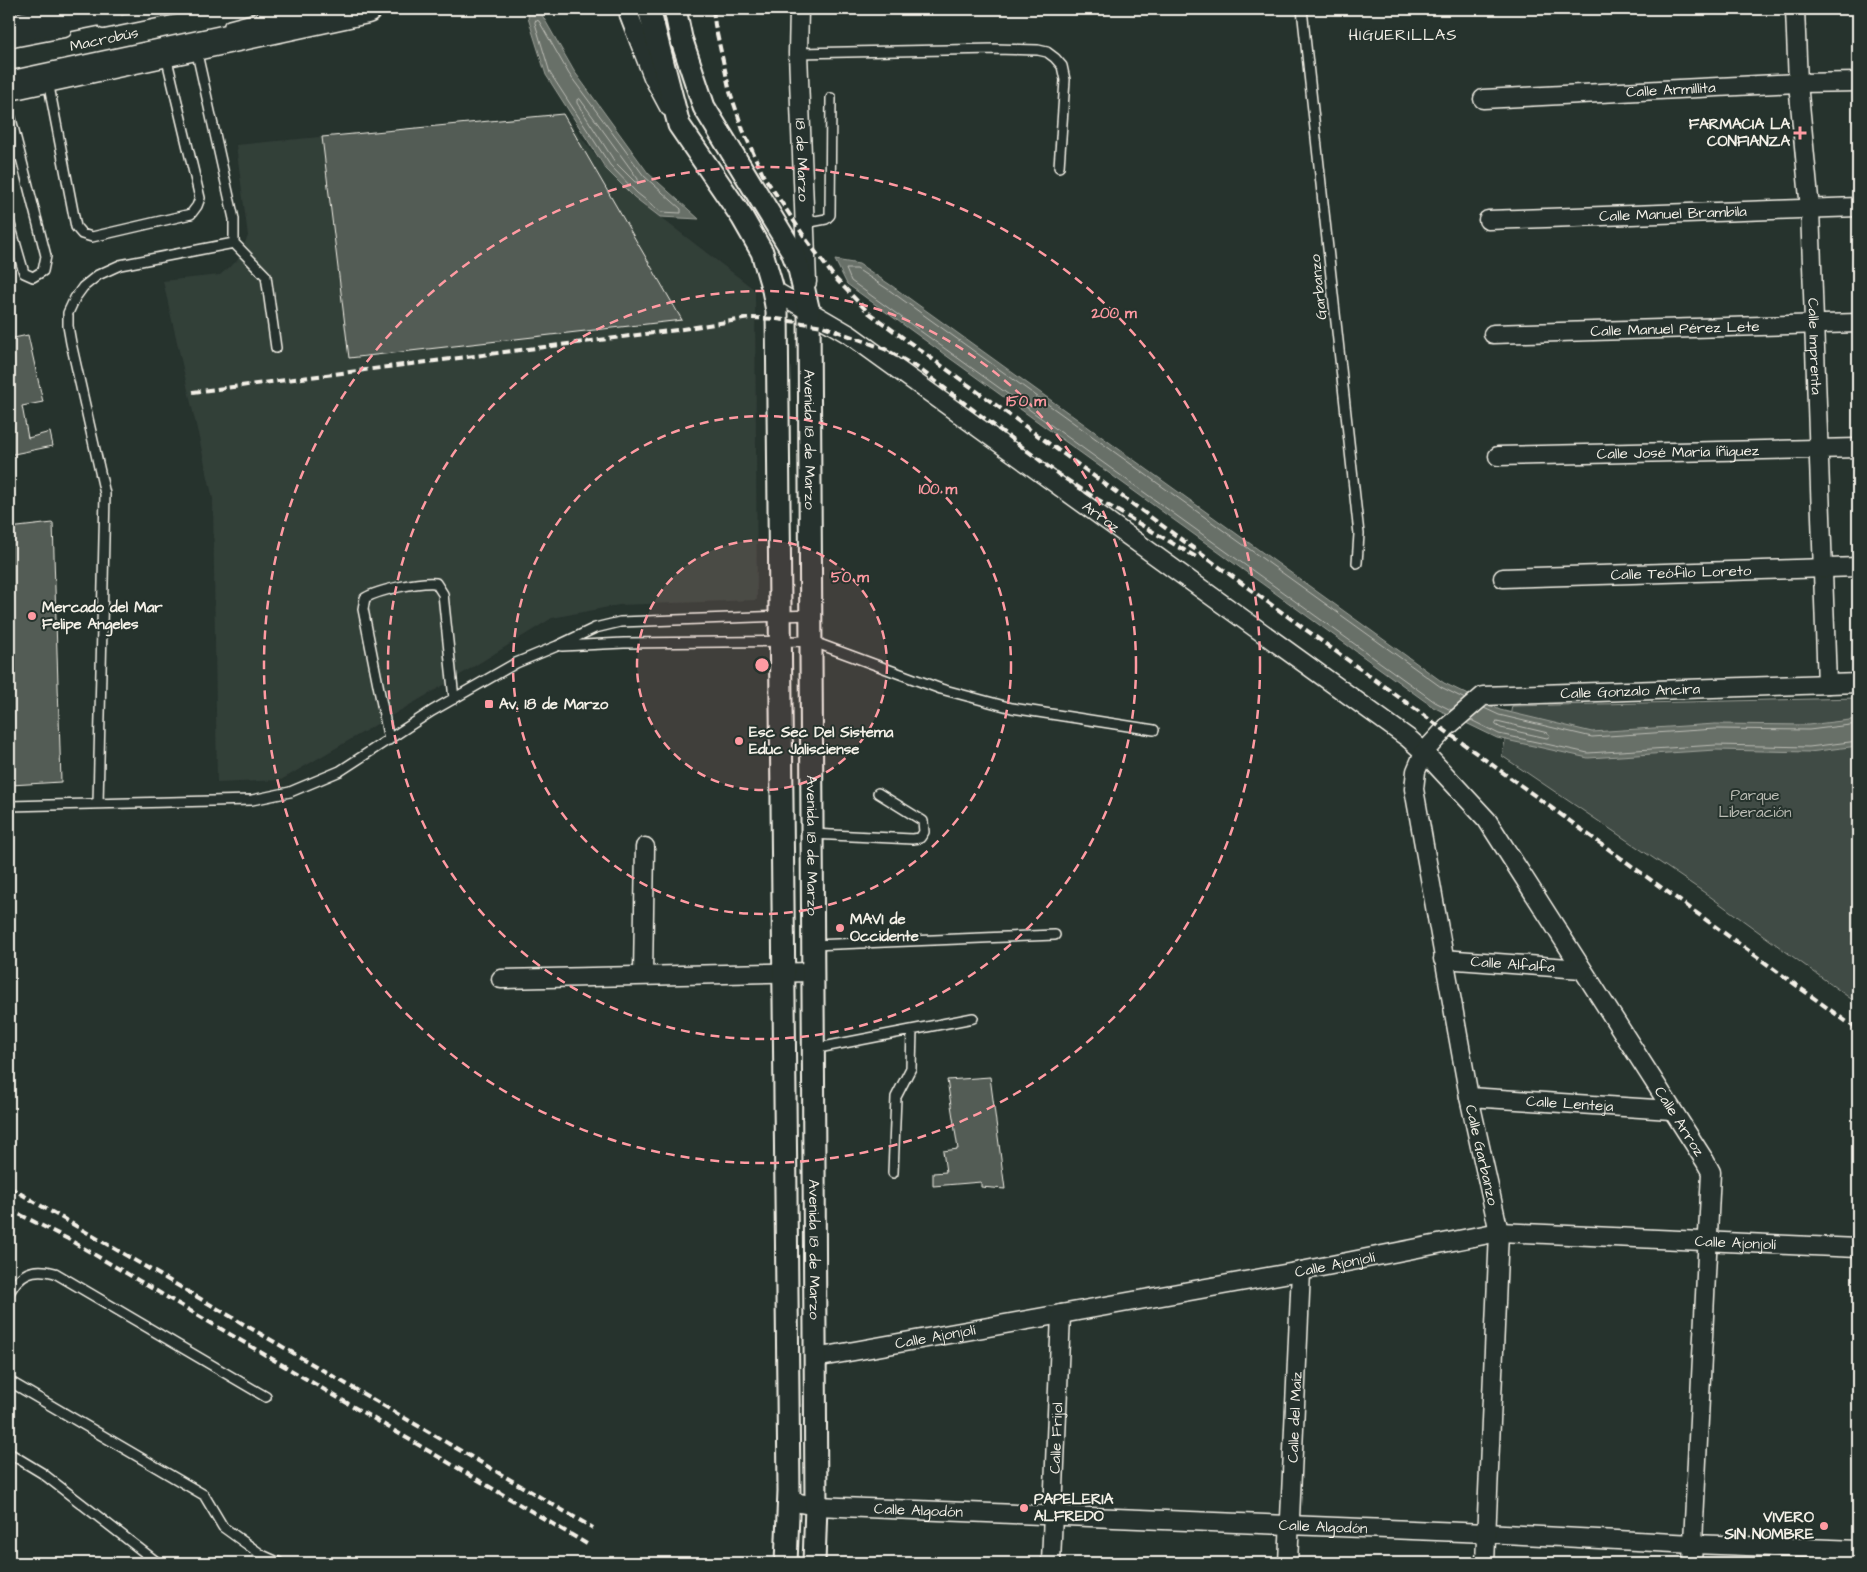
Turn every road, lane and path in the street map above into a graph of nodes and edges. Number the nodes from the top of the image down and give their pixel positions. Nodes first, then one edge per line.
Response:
1 (176, 9) edge
2 (291, 9) edge
3 (367, 9) edge
4 (629, 9) edge
5 (649, 9) edge
6 (675, 9) edge
7 (799, 9) edge
8 (1302, 9) edge
9 (1795, 9) edge
10 (100, 14) edge
11 (9, 29) edge
12 (216, 29) dead end
13 (74, 30) dead end
14 (9, 43) edge
15 (196, 46) junction
16 (798, 53) junction
17 (165, 54) junction
18 (48, 78) junction
19 (1858, 82) edge
20 (1798, 83) junction
21 (9, 86) edge
22 (831, 98) dead end
23 (1483, 99) dead end
24 (9, 111) edge
25 (678, 125) junction
26 (19, 153) junction
27 (9, 158) edge
28 (1059, 167) dead end
29 (1858, 207) edge
30 (1810, 209) junction
31 (1488, 220) dead end
32 (9, 221) edge
33 (805, 223) junction
34 (234, 243) junction
35 (773, 290) junction
36 (809, 312) junction
37 (1858, 323) edge
38 (1814, 325) junction
39 (1493, 334) dead end
40 (276, 348) dead end
41 (1858, 448) edge
42 (1818, 449) junction
43 (1498, 456) dead end
44 (1357, 563) dead end
45 (1858, 567) edge
46 (1823, 568) junction
47 (1502, 578) dead end
48 (811, 615) junction
49 (780, 616) junction
50 (781, 641) junction
51 (811, 641) junction
52 (557, 646) junction
53 (1858, 683) edge
54 (1827, 684) junction
55 (454, 699) junction
56 (1154, 730) dead end
57 (388, 740) junction
58 (1424, 752) junction
59 (878, 793) dead end
60 (98, 804) junction
61 (9, 806) edge
62 (812, 834) junction
63 (645, 847) dead end
64 (1054, 935) dead end
65 (812, 945) junction
66 (1444, 959) junction
67 (1582, 969) junction
68 (784, 971) junction
69 (812, 972) junction
70 (643, 975) junction
71 (501, 979) dead end
72 (973, 1018) dead end
73 (912, 1030) junction
74 (813, 1049) junction
75 (1469, 1098) junction
76 (1671, 1110) junction
77 (893, 1174) dead end
78 (1499, 1232) junction
79 (1708, 1240) junction
80 (1858, 1248) edge
81 (1301, 1271) junction
82 (9, 1293) edge
83 (1061, 1314) junction
84 (814, 1358) junction
85 (9, 1381) edge
86 (266, 1397) dead end
87 (9, 1453) edge
88 (789, 1501) junction
89 (816, 1506) junction
90 (1053, 1516) junction
91 (1290, 1525) junction
92 (1486, 1533) junction
93 (1693, 1544) junction
94 (1858, 1550) edge
95 (158, 1563) edge
96 (280, 1563) edge
97 (786, 1563) edge
98 (814, 1563) edge
99 (1051, 1563) edge
100 (1288, 1563) edge
101 (1485, 1563) edge
102 (1692, 1563) edge

1 - 10 lane, Macrobús
2 - 12 lane
3 - 15 main road
4 - 25 street, Avenida 18 de Marzo
5 - 25 street, Avenida 18 de Marzo
6 - 36 street, Avenida 18 de Marzo
7 - 16 street, 18 de Marzo
8 - 44 lane, Garbanzo
9 - 20 street, Calle Imprenta
10 - 11 main road
13 - 14 lane, Macrobús
15 - 17 main road
15 - 34 lane
16 - 28 lane
16 - 33 street, 18 de Marzo
17 - 18 main road
17 - 18 lane
18 - 21 main road
19 - 20 street, Calle Armillita
20 - 23 street, Calle Armillita
20 - 30 street, Calle Imprenta
22 - 33 lane
24 - 26 lane
25 - 35 street, Avenida 18 de Marzo
26 - 27 lane
26 - 32 lane
29 - 30 street, Calle Manuel Brambila
30 - 31 street, Calle Manuel Brambila
30 - 38 street, Calle Imprenta
33 - 36 street, 18 de Marzo
34 - 40 lane
34 - 60 lane
35 - 36 street, Arroz
35 - 49 street, Avenida 18 de Marzo
36 - 48 street, Avenida 18 de Marzo
36 - 58 street, Arroz
37 - 38 street, Calle Manuel Pérez Lete
38 - 39 street, Calle Manuel Pérez Lete
38 - 42 street, Calle Imprenta
41 - 42 street, Calle José María Íñiguez
42 - 43 street, Calle José María Íñiguez
42 - 46 street, Calle Imprenta
45 - 46 street, Calle Teófilo Loreto
46 - 47 street, Calle Teófilo Loreto
46 - 54 street, Calle Imprenta
48 - 49 lane
48 - 51 street, Avenida 18 de Marzo
49 - 50 street, Avenida 18 de Marzo
49 - 52 lane
50 - 51 lane
50 - 52 lane
50 - 68 street, Avenida 18 de Marzo
51 - 56 lane
51 - 62 street, Avenida 18 de Marzo
52 - 55 lane
53 - 54 street, Calle Gonzalo Ancira
54 - 58 street, Calle Gonzalo Ancira
55 - 57 lane
55 - 57 lane
57 - 60 lane
58 - 66 street, Calle Garbanzo
58 - 67 street, Calle Arroz
59 - 62 lane
60 - 61 lane
62 - 65 street, Avenida 18 de Marzo
63 - 70 street
64 - 65 lane
65 - 69 street, Avenida 18 de Marzo
66 - 67 street, Calle Alfalfa
66 - 75 street, Calle Garbanzo
67 - 76 street, Calle Arroz
68 - 69 street
68 - 70 street
68 - 88 street, Avenida 18 de Marzo
69 - 74 street, Avenida 18 de Marzo
70 - 71 street
72 - 73 lane
73 - 74 lane
73 - 77 lane
74 - 84 street, Avenida 18 de Marzo
75 - 76 street, Calle Lenteja
75 - 78 street, Calle Garbanzo
76 - 79 street, Calle Arroz
78 - 79 street, Calle Ajonjolí
78 - 81 street, Calle Ajonjolí
78 - 92 street, Calle Garbanzo
79 - 80 street, Calle Ajonjolí
79 - 93 street, Calle Arroz
81 - 83 street, Calle Ajonjolí
81 - 91 street, Calle del Maíz
82 - 86 lane
83 - 84 street, Calle Ajonjolí
83 - 90 street, Calle Frijol
84 - 89 street, Avenida 18 de Marzo
85 - 96 lane
87 - 95 lane
88 - 89 street, Calle Algodón
88 - 97 street, Avenida 18 de Marzo
89 - 90 street, Calle Algodón
89 - 98 street, Avenida 18 de Marzo
90 - 91 street, Calle Algodón
90 - 99 street, Calle Frijol
91 - 92 street, Calle Algodón
91 - 100 street, Calle del Maíz
92 - 93 street, Calle Algodón
92 - 101 street, Calle Garbanzo
93 - 94 street, Calle Algodón
93 - 102 street, Calle Arroz

